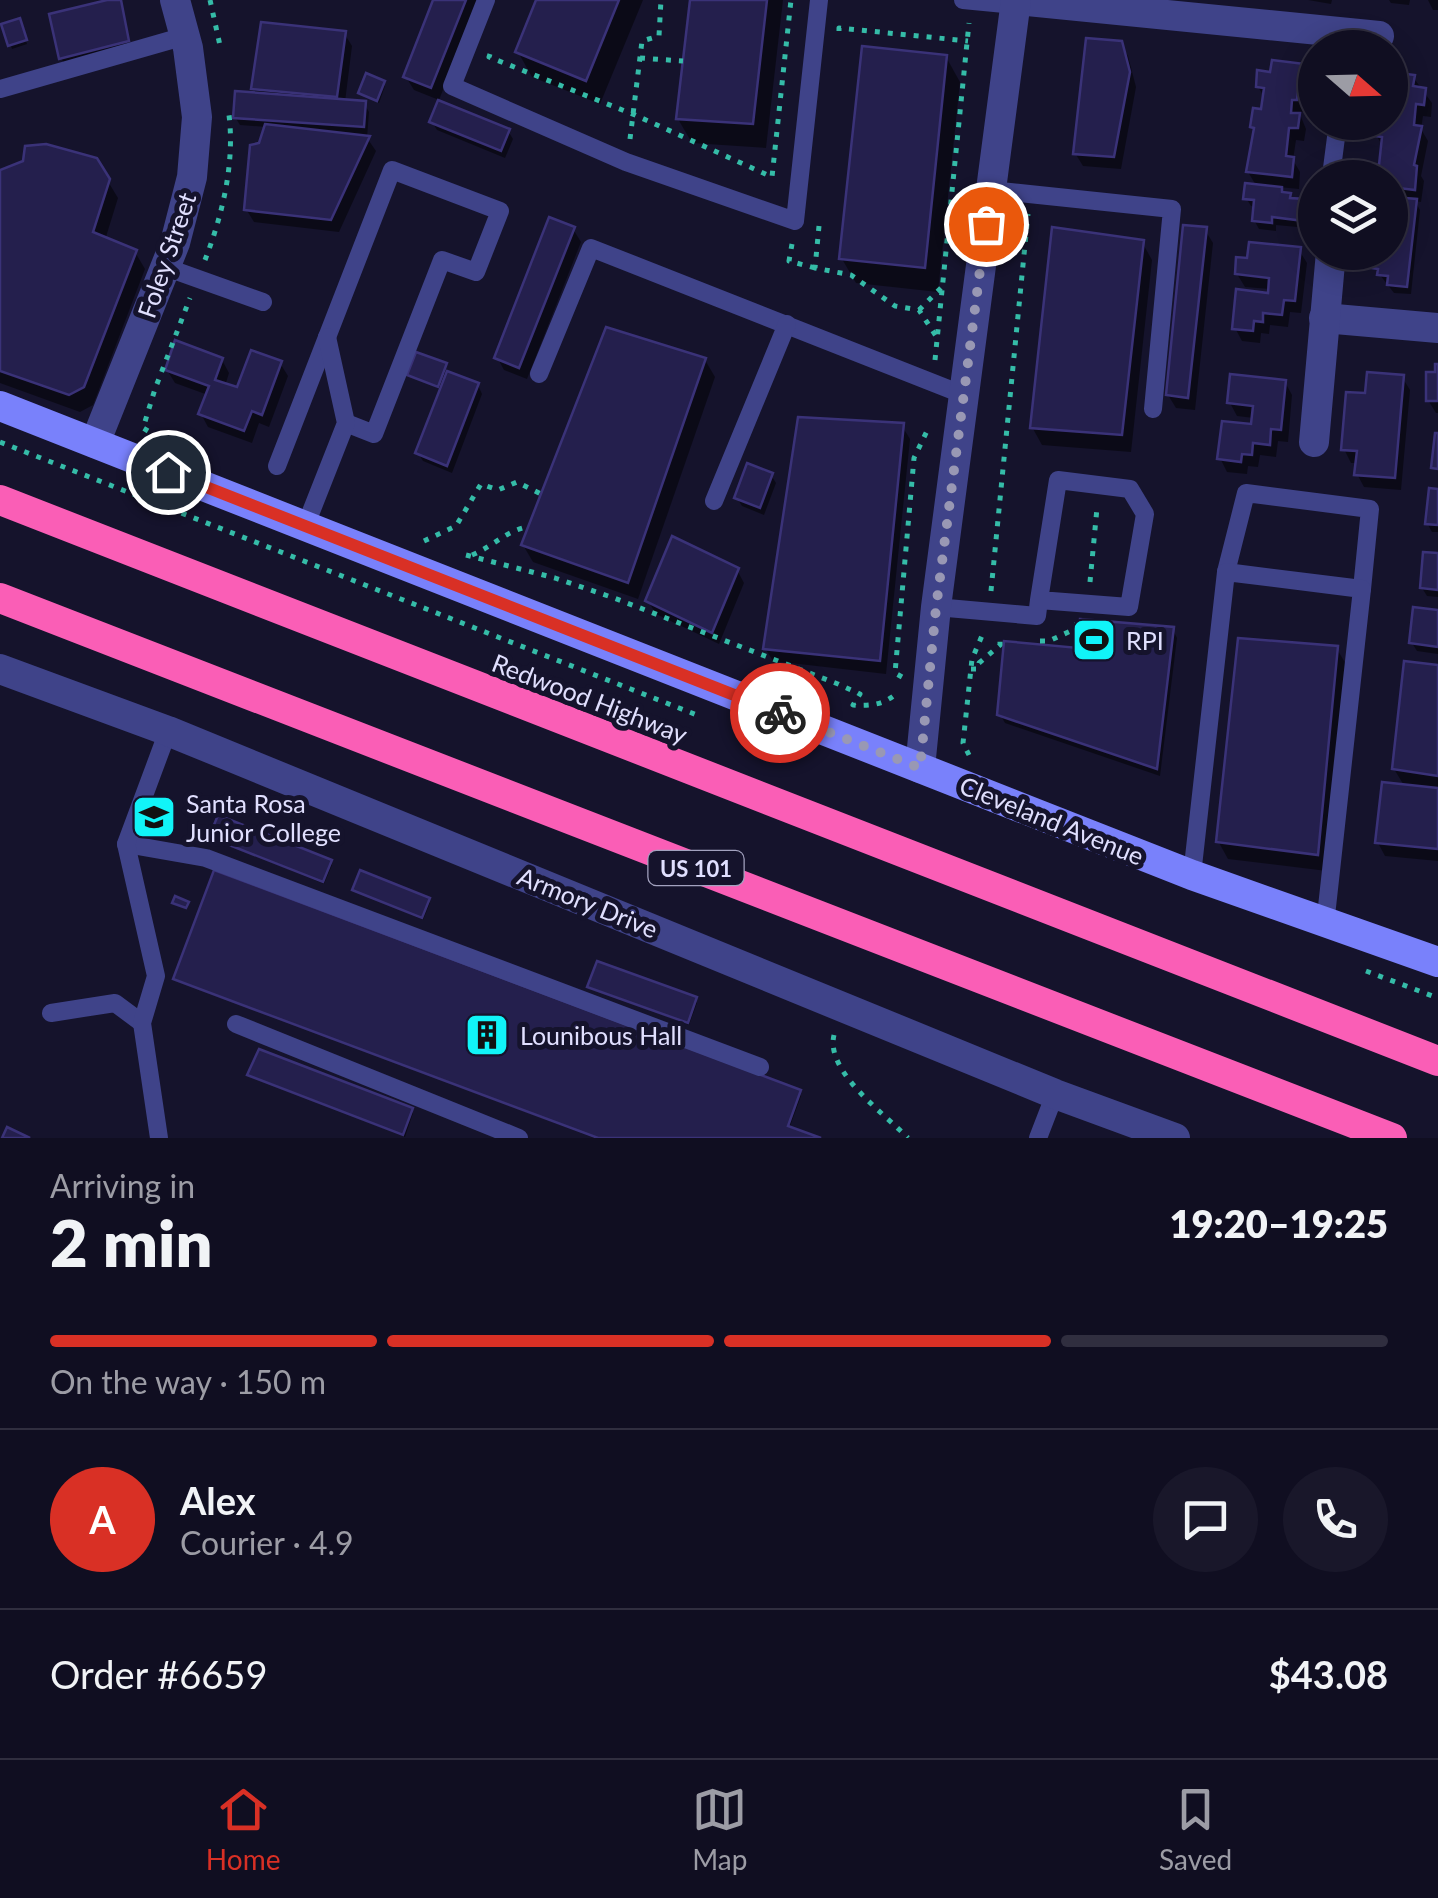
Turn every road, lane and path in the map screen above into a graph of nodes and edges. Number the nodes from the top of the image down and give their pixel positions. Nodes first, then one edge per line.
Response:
1 (175, 0) edge
2 (210, 0) edge
3 (486, 0) edge
4 (662, 0) edge
5 (790, 0) edge
6 (819, 0) edge
7 (963, 0) edge
8 (972, 1) edge
9 (1016, 2) edge
10 (1298, 32) edge
11 (184, 36) junction
12 (968, 41) junction
13 (495, 43) dead end
14 (837, 46) dead end
15 (222, 55) dead end
16 (640, 58) junction
17 (683, 61) dead end
18 (0, 89) edge
19 (228, 112) dead end
20 (635, 115) junction
21 (626, 162) junction
22 (991, 190) junction
23 (1030, 196) junction
24 (820, 212) dead end
25 (1027, 220) junction
26 (796, 221) junction
27 (1040, 222) dead end
28 (165, 267) junction
29 (815, 268) junction
30 (1329, 270) edge
31 (197, 279) junction
32 (942, 287) junction
33 (262, 302) dead end
34 (918, 310) junction
35 (1324, 318) junction
36 (787, 324) junction
37 (1438, 328) edge
38 (327, 337) junction
39 (937, 338) junction
40 (538, 374) dead end
41 (932, 383) junction
42 (964, 395) junction
43 (0, 406) edge
44 (1153, 410) dead end
45 (346, 423) junction
46 (152, 433) dead end
47 (1314, 442) dead end
48 (95, 443) junction
49 (277, 466) dead end
50 (1100, 485) junction
51 (541, 494) dead end
52 (0, 500) edge
53 (714, 501) dead end
54 (305, 527) junction
55 (528, 528) dead end
56 (437, 547) dead end
57 (453, 552) dead end
58 (469, 556) junction
59 (1226, 572) junction
60 (1362, 588) junction
61 (1090, 590) dead end
62 (0, 598) edge
63 (1040, 600) junction
64 (936, 608) junction
65 (988, 612) junction
66 (0, 669) edge
67 (168, 730) junction
68 (980, 762) dead end
69 (920, 768) junction
70 (126, 844) junction
71 (1192, 875) junction
72 (1325, 925) junction
73 (1438, 962) edge
74 (51, 1013) dead end
75 (837, 1022) dead end
76 (142, 1023) junction
77 (236, 1024) dead end
78 (1438, 1060) edge
79 (760, 1067) dead end
80 (1055, 1094) junction
81 (1140, 1132) edge
82 (159, 1138) edge
83 (520, 1138) edge
84 (908, 1138) edge
85 (1038, 1138) edge
86 (1176, 1138) edge
87 (1392, 1138) edge

1 - 11 street, Foley Street
2 - 15 path
3 - 21 lane
4 - 16 path
5 - 20 path
6 - 26 lane
7 - 8 lane
8 - 9 lane
8 - 12 path
9 - 10 street
9 - 22 street
11 - 18 lane
11 - 28 street, Foley Street
12 - 14 path
12 - 32 path
13 - 20 path
16 - 17 path
16 - 20 path
19 - 31 path
20 - 21 path
21 - 26 lane
22 - 23 lane
22 - 42 street
23 - 25 path
23 - 44 lane
24 - 29 path
25 - 27 path
25 - 65 path
26 - 29 path
28 - 31 lane
28 - 48 street, Foley Street
29 - 34 path
30 - 35 street
31 - 33 lane
31 - 46 path
32 - 34 path
32 - 39 path
34 - 39 path
35 - 37 street
35 - 47 street
36 - 40 lane
36 - 41 lane
36 - 53 lane
38 - 45 lane
38 - 45 lane
38 - 49 lane
39 - 41 path
41 - 42 lane
41 - 58 path
42 - 64 street
43 - 48 street, Cleveland Avenue
45 - 54 lane
48 - 54 street, Cleveland Avenue
50 - 61 path
50 - 63 lane
50 - 63 lane
51 - 56 path
52 - 78 highway, Redwood Highway
54 - 69 street, Cleveland Avenue
55 - 58 path
57 - 58 path
59 - 60 lane
59 - 60 lane
59 - 71 lane
60 - 72 lane
62 - 87 highway, US 101
63 - 65 lane
64 - 65 lane
64 - 69 street
65 - 68 path
66 - 67 street, Armory Drive
67 - 70 lane
67 - 80 street, Armory Drive
69 - 71 street, Cleveland Avenue
70 - 76 lane
70 - 79 lane
71 - 72 street, Cleveland Avenue
72 - 73 street, Cleveland Avenue
74 - 76 lane
75 - 84 path
76 - 82 lane
77 - 83 lane
80 - 81 street, Armory Drive
80 - 85 lane
81 - 86 street, Armory Drive

